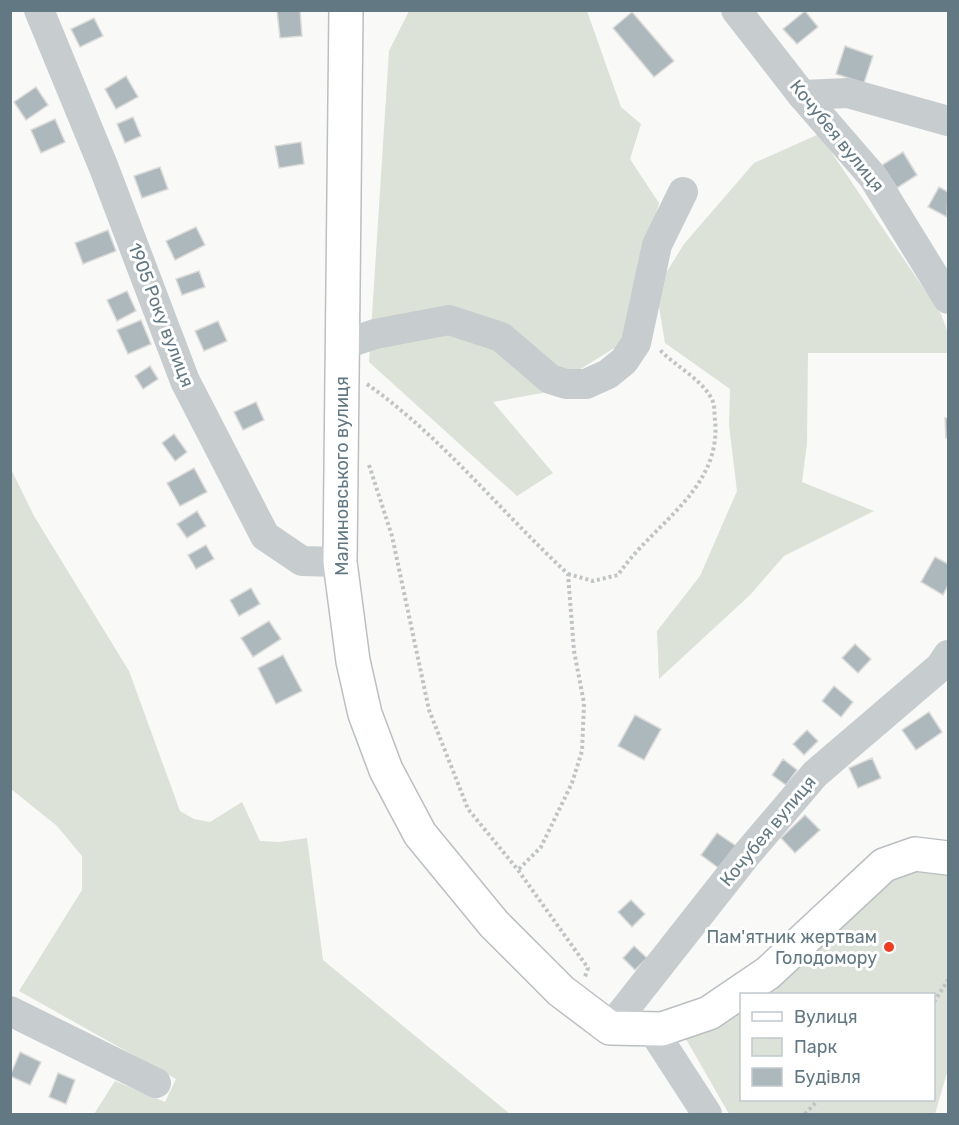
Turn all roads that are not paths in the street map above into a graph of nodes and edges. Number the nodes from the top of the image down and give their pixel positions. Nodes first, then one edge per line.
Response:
1 (39, 10) edge
2 (346, 10) edge
3 (736, 10) edge
4 (802, 95) junction
5 (948, 121) edge
6 (683, 192) dead end
7 (948, 298) edge
8 (342, 356) junction
9 (340, 562) junction
10 (948, 654) edge
11 (948, 858) edge
12 (13, 1017) edge
13 (610, 1028) junction
14 (652, 1029) junction
15 (156, 1083) dead end
16 (707, 1114) edge

1 - 9 street, 1905 Року вулиця
2 - 8 main road, Малиновського вулиця
3 - 4 street, Кочубея вулиця
4 - 5 street
4 - 7 street, Кочубея вулиця
6 - 8 street
8 - 9 main road, Малиновського вулиця
9 - 13 main road, Малиновського вулиця
10 - 13 street, Кочубея вулиця
11 - 14 main road
12 - 15 street
13 - 14 main road
14 - 16 street

